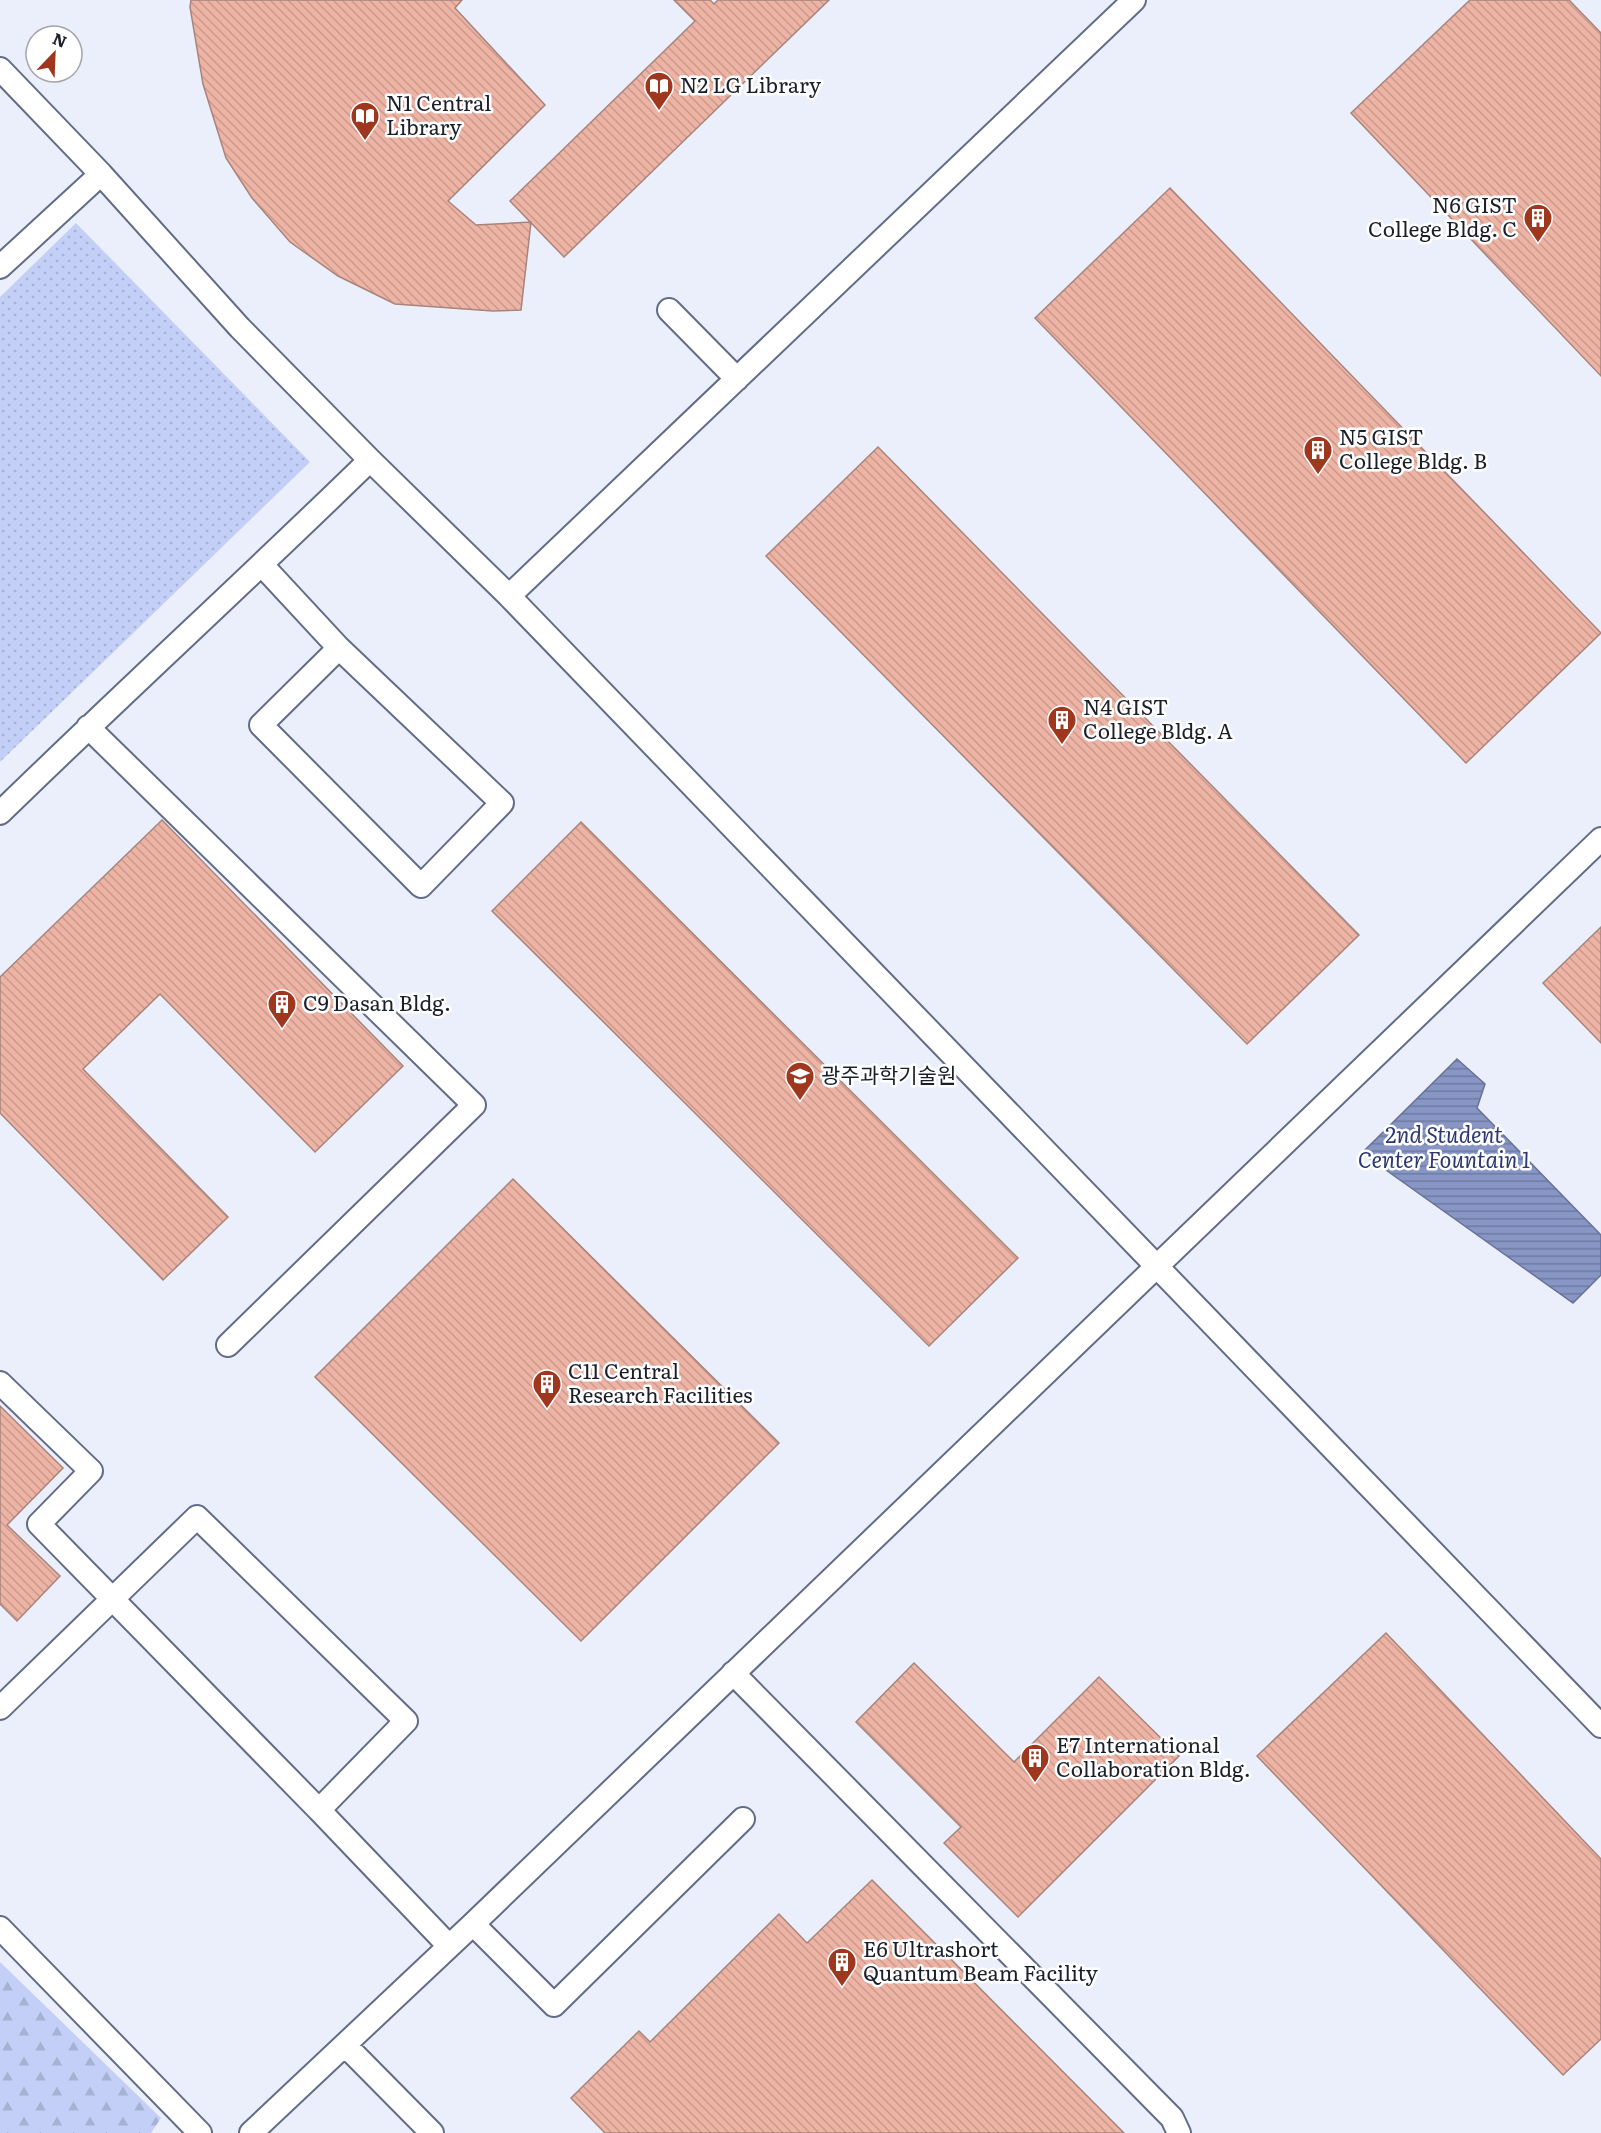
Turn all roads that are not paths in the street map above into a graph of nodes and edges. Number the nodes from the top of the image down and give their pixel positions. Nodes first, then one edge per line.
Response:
1 (1134, 0) edge
2 (0, 69) edge
3 (101, 174) junction
4 (0, 267) edge
5 (669, 310) dead end
6 (737, 379) junction
7 (370, 460) junction
8 (262, 564) junction
9 (509, 596) junction
10 (339, 648) junction
11 (88, 727) junction
12 (0, 813) edge
13 (1601, 839) edge
14 (1156, 1267) junction
15 (228, 1345) dead end
16 (0, 1383) edge
17 (113, 1599) junction
18 (733, 1673) junction
19 (0, 1708) edge
20 (1601, 1726) edge
21 (319, 1810) junction
22 (742, 1819) dead end
23 (473, 1924) junction
24 (0, 1928) edge
25 (450, 1946) junction
26 (345, 2045) junction
27 (200, 2133) edge
28 (251, 2133) edge
29 (432, 2133) edge
30 (1179, 2133) edge

1 - 6 lane
2 - 3 lane
3 - 4 lane
3 - 7 lane
5 - 6 lane
6 - 9 lane
7 - 8 lane
7 - 9 lane
8 - 10 lane
8 - 11 lane
9 - 14 lane
10 - 10 lane
11 - 12 lane
11 - 15 lane
13 - 14 lane
14 - 18 lane
14 - 20 lane
16 - 17 lane
17 - 19 lane
17 - 21 lane
17 - 21 lane
18 - 23 lane
18 - 30 lane
21 - 25 lane
22 - 23 lane
23 - 25 lane
24 - 27 lane
25 - 26 lane
26 - 28 lane
26 - 29 lane

